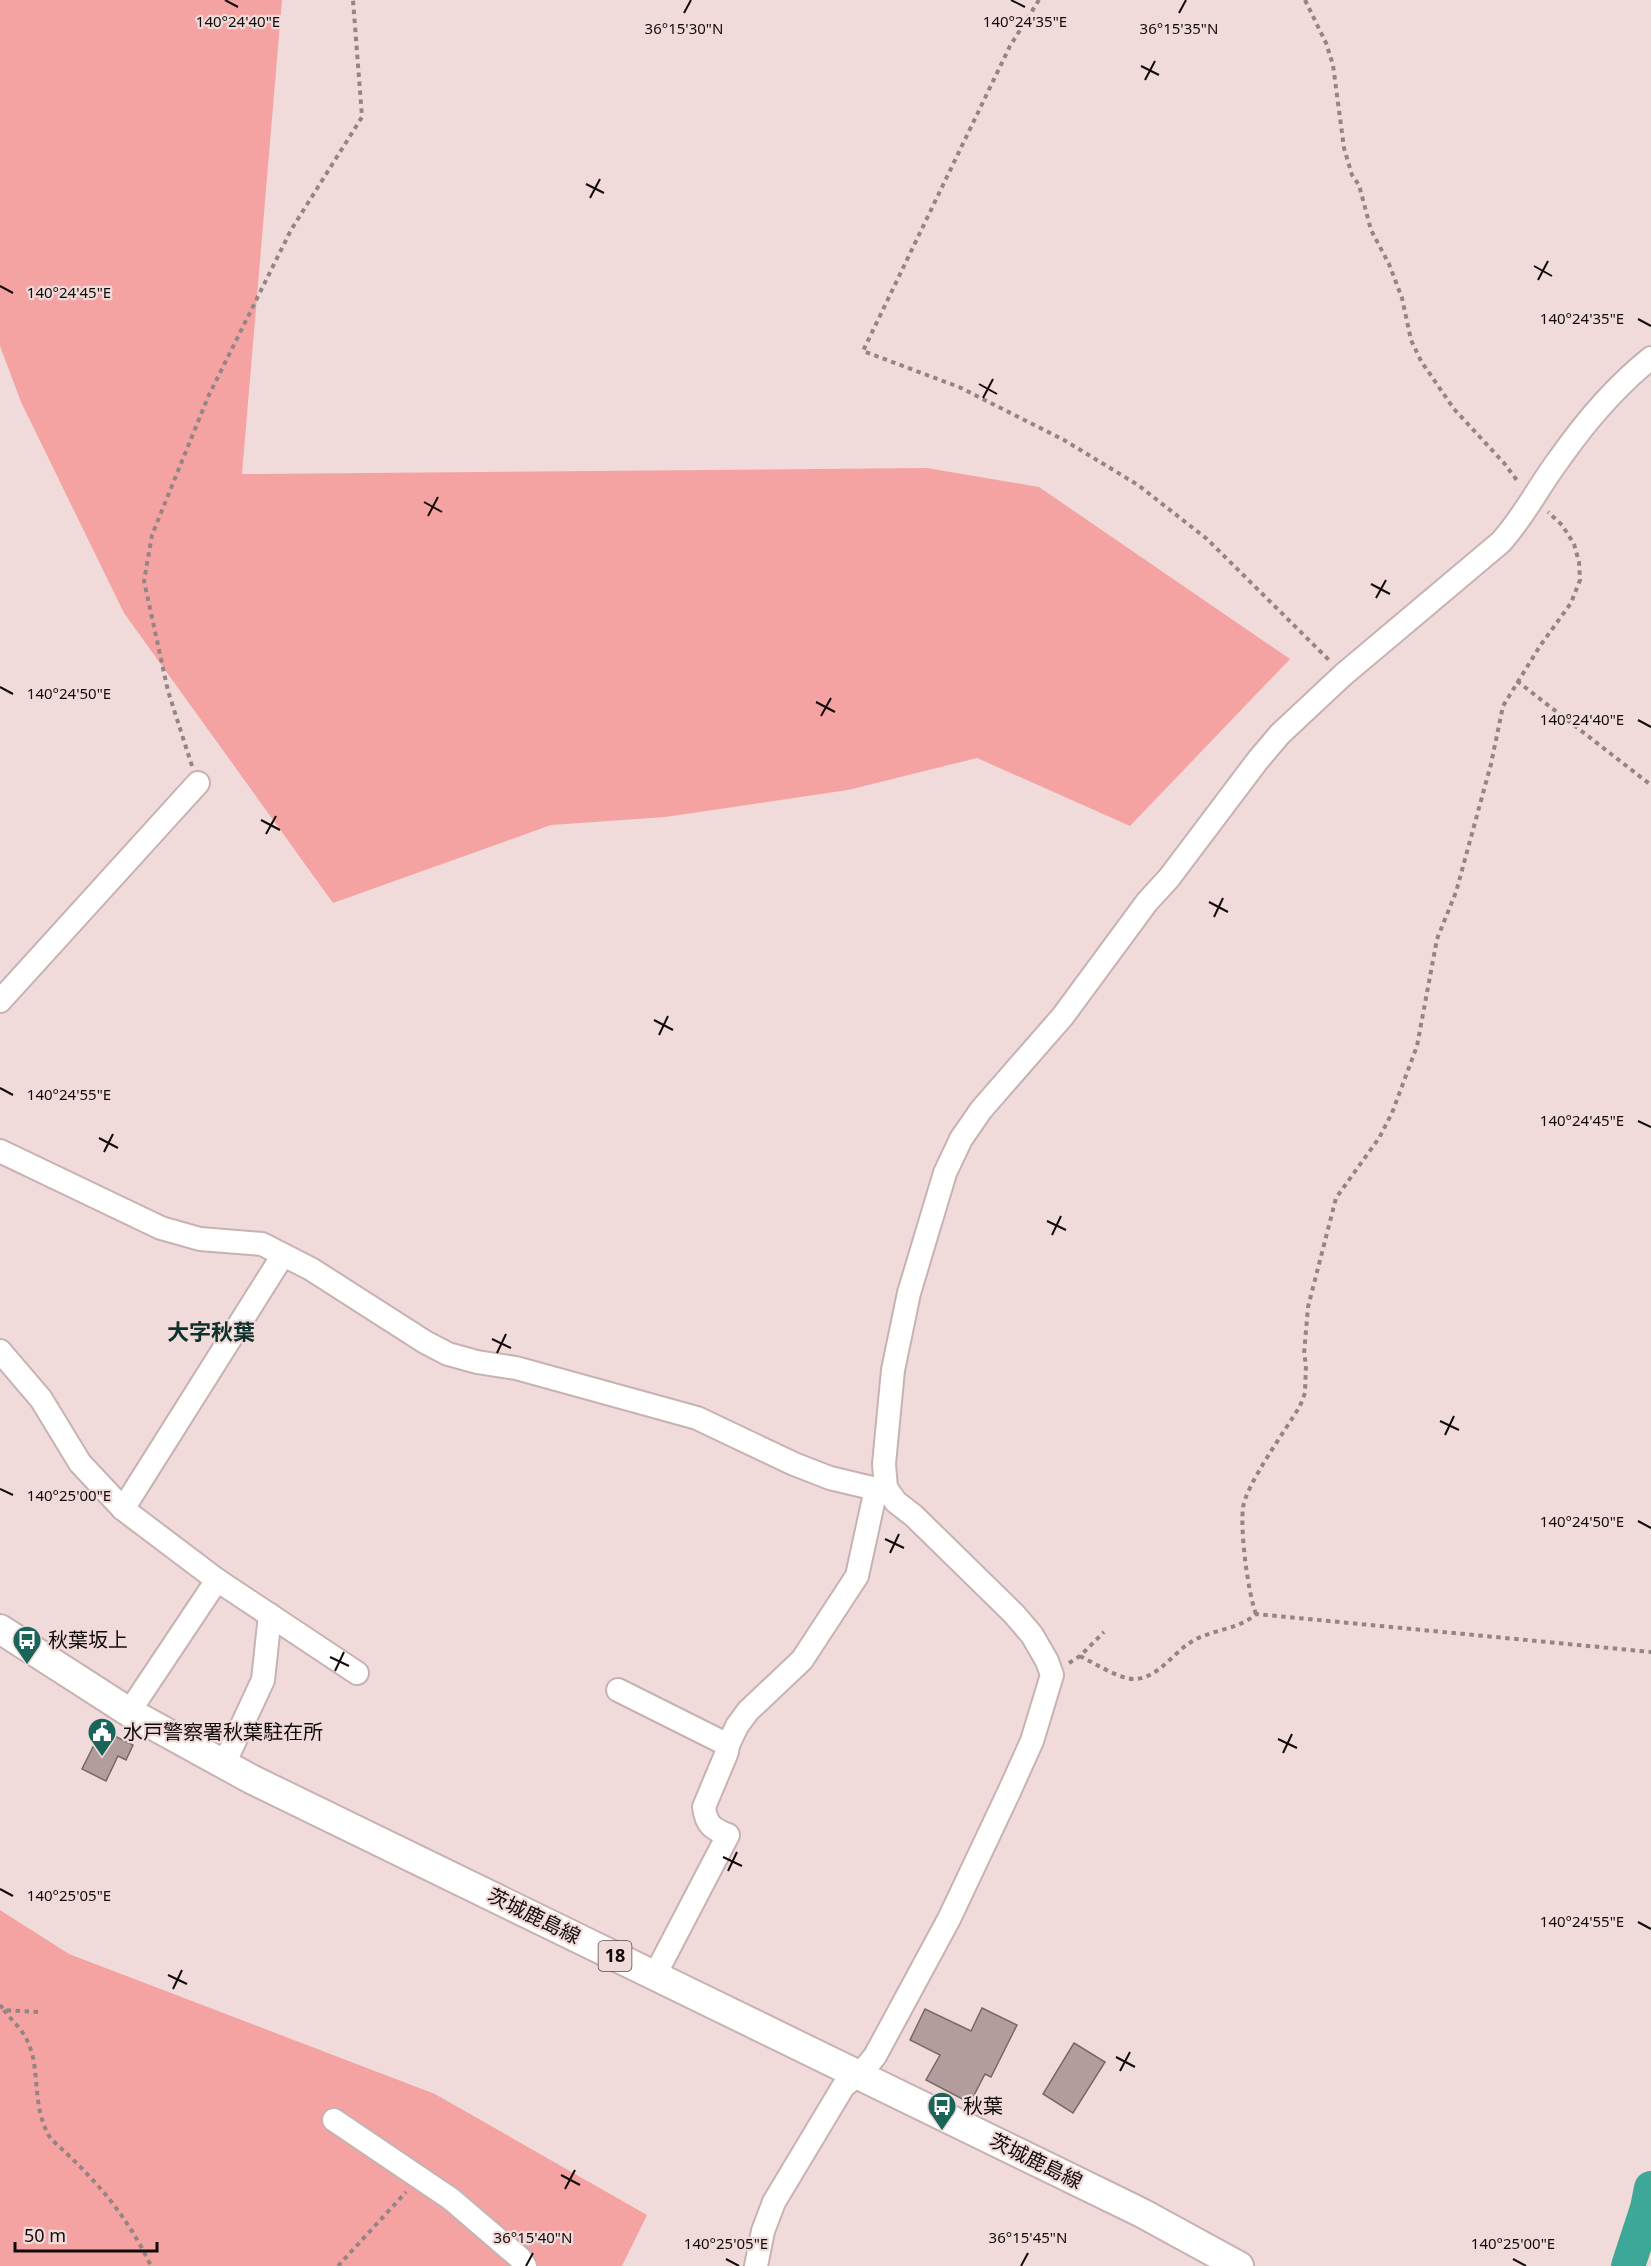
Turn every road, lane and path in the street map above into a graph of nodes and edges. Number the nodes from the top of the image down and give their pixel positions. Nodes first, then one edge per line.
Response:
1 (354, 0) edge
2 (1039, 0) edge
3 (1305, 0) edge
4 (1651, 358) edge
5 (1534, 500) junction
6 (1343, 675) junction
7 (1517, 681) junction
8 (198, 783) joint
9 (1651, 786) edge
10 (0, 1001) edge
11 (0, 1151) edge
12 (283, 1255) junction
13 (0, 1351) edge
14 (881, 1489) junction
15 (123, 1509) junction
16 (217, 1580) junction
17 (1256, 1614) junction
18 (270, 1615) junction
19 (0, 1629) edge
20 (1104, 1632) dead end
21 (1651, 1652) edge
22 (1080, 1656) junction
23 (357, 1673) dead end
24 (1052, 1675) junction
25 (618, 1690) dead end
26 (129, 1712) junction
27 (728, 1745) junction
28 (224, 1764) junction
29 (655, 1976) junction
30 (0, 2005) edge
31 (4, 2010) junction
32 (40, 2012) dead end
33 (858, 2073) junction
34 (334, 2120) dead end
35 (419, 2176) junction
36 (151, 2266) edge
37 (338, 2266) edge
38 (525, 2266) edge
39 (756, 2266) edge
40 (1239, 2266) edge

1 - 8 path
2 - 6 path
3 - 5 path
4 - 5 street
5 - 6 street
5 - 7 path
6 - 14 street
7 - 9 path
7 - 17 path
8 - 10 street
11 - 12 street
12 - 14 street
12 - 15 street
13 - 15 street
14 - 24 street
14 - 27 street
15 - 16 street
16 - 18 street
16 - 26 street
17 - 21 path
17 - 22 path
18 - 23 street
18 - 28 street
19 - 26 main road, 茨城鹿島線 / 18
20 - 22 path
22 - 24 path
24 - 33 street
25 - 27 street
26 - 28 main road, 茨城鹿島線 / 18
27 - 29 street
28 - 29 main road, 茨城鹿島線 / 18
29 - 33 main road, 茨城鹿島線 / 18
30 - 31 path
31 - 32 path
31 - 36 path
33 - 39 street
33 - 40 main road, 茨城鹿島線 / 18
34 - 35 street
35 - 37 path
35 - 38 street

